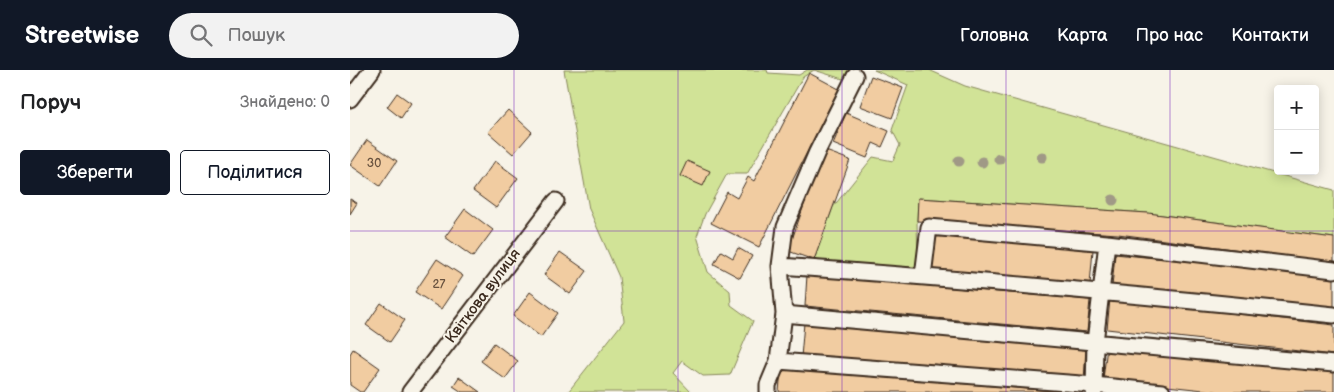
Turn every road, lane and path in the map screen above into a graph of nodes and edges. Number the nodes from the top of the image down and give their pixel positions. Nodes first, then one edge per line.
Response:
1 (372, 70) edge
2 (855, 76) dead end
3 (350, 99) edge
4 (556, 201) dead end
5 (1107, 243) junction
6 (780, 266) junction
7 (1334, 270) edge
8 (923, 276) junction
9 (1101, 291) junction
10 (784, 314) junction
11 (1334, 315) edge
12 (1095, 342) junction
13 (778, 361) junction
14 (1334, 364) edge
15 (1094, 388) edge
16 (410, 392) edge
17 (768, 392) edge
18 (1162, 392) edge

1 - 3 street
2 - 6 street
4 - 16 street, Квіткова вулиця
5 - 7 street
5 - 8 street
5 - 9 street
6 - 8 street
6 - 10 street
8 - 9 street
9 - 11 street
9 - 12 street
10 - 12 street
10 - 13 street
12 - 14 street
12 - 15 street
13 - 15 street
13 - 17 street
15 - 18 street

